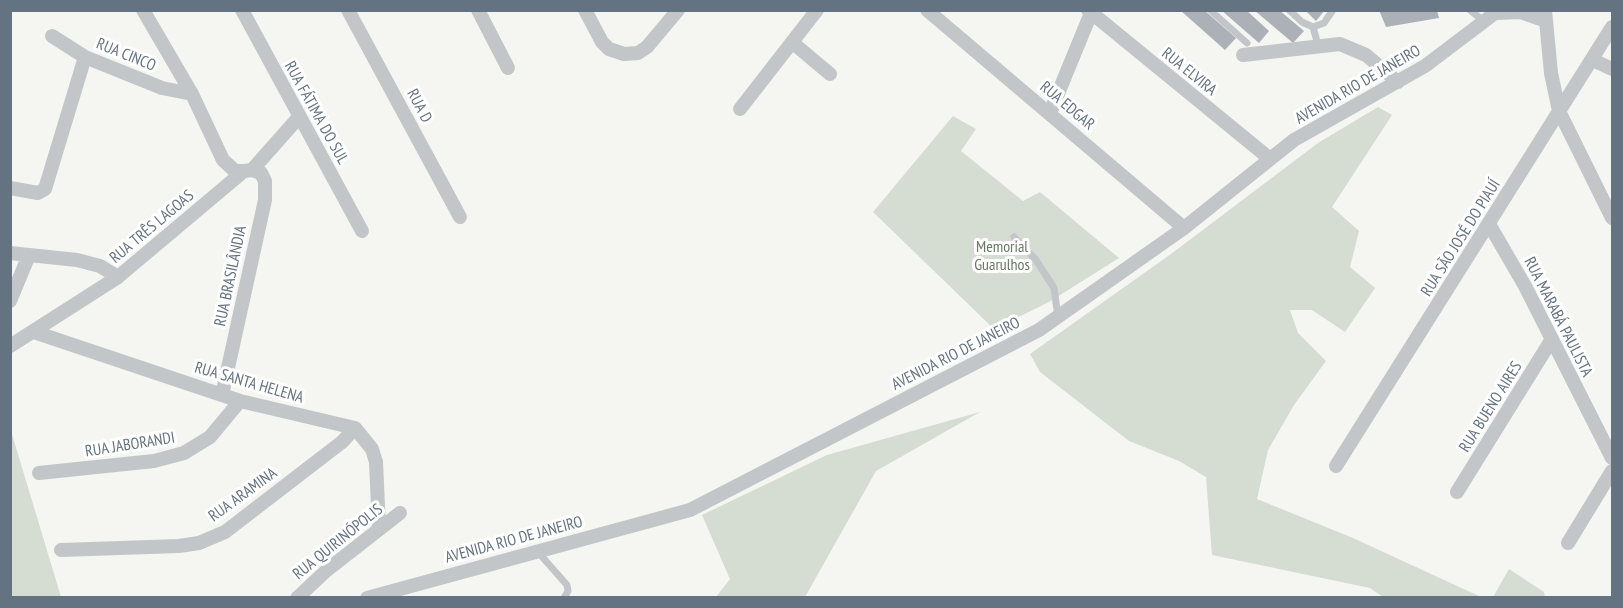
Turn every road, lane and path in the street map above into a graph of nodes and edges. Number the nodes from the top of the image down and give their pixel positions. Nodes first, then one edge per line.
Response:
1 (143, 10) edge
2 (242, 10) edge
3 (348, 10) edge
4 (478, 10) edge
5 (585, 10) edge
6 (678, 10) edge
7 (817, 10) edge
8 (927, 10) edge
9 (1210, 10) edge
10 (1289, 10) edge
11 (1333, 10) edge
12 (1470, 10) edge
13 (1089, 12) edge
14 (1498, 12) edge
15 (1546, 16) edge
16 (1485, 22) junction
17 (1313, 27) junction
18 (1612, 27) edge
19 (52, 36) dead end
20 (793, 42) junction
21 (1318, 45) junction
22 (1245, 49) joint
23 (85, 57) junction
24 (1593, 60) junction
25 (508, 68) dead end
26 (1612, 69) edge
27 (830, 74) dead end
28 (1398, 82) junction
29 (192, 94) junction
30 (740, 109) dead end
31 (1559, 111) junction
32 (1050, 113) junction
33 (299, 117) junction
34 (1269, 158) junction
35 (248, 171) junction
36 (10, 188) edge
37 (460, 217) dead end
38 (1612, 218) edge
39 (1489, 224) junction
40 (1184, 228) junction
41 (362, 231) dead end
42 (1014, 237) dead end
43 (10, 253) edge
44 (29, 255) junction
45 (118, 277) junction
46 (10, 301) edge
47 (1058, 317) junction
48 (34, 332) junction
49 (1552, 339) junction
50 (10, 346) edge
51 (222, 395) junction
52 (240, 400) junction
53 (355, 428) junction
54 (1612, 458) edge
55 (1336, 466) dead end
56 (1612, 471) edge
57 (39, 473) dead end
58 (1457, 492) dead end
59 (400, 513) dead end
60 (380, 528) junction
61 (1568, 543) dead end
62 (61, 550) dead end
63 (537, 551) junction
64 (390, 595) edge
65 (297, 597) edge
66 (367, 597) edge
67 (564, 597) edge

1 - 29 street
2 - 33 street, RUA FÁTIMA DO SUL
3 - 37 street, RUA D
4 - 25 street
5 - 6 street
7 - 20 street
8 - 32 street, RUA EDGAR
9 - 22 lane
10 - 17 lane
11 - 17 lane
12 - 16 lane
13 - 32 street
13 - 34 street, RUA ELVIRA
14 - 15 street, AVENIDA RIO DE JANEIRO
14 - 16 street, AVENIDA RIO DE JANEIRO
15 - 31 street
16 - 28 street, AVENIDA RIO DE JANEIRO
17 - 21 lane
18 - 24 street, RUA SÃO JOSÉ DO PIAUÍ
19 - 23 street, RUA CINCO
20 - 27 street
20 - 30 street
21 - 22 street
21 - 28 street
23 - 29 street, RUA CINCO
23 - 36 street
24 - 26 street
24 - 31 street, RUA SÃO JOSÉ DO PIAUÍ
28 - 34 street, AVENIDA RIO DE JANEIRO
29 - 35 street
31 - 38 street
31 - 39 street, RUA SÃO JOSÉ DO PIAUÍ
32 - 40 street, RUA EDGAR
33 - 35 street, RUA TRÊS LAGOAS
33 - 41 street, RUA FÁTIMA DO SUL
34 - 40 street, AVENIDA RIO DE JANEIRO
35 - 45 street, RUA TRÊS LAGOAS
35 - 51 street, RUA BRASILÂNDIA
39 - 49 street, RUA MARABÁ PAULISTA
39 - 55 street, RUA SÃO JOSÉ DO PIAUÍ
40 - 47 street, AVENIDA RIO DE JANEIRO
42 - 47 lane
43 - 44 street
44 - 45 street
44 - 46 street
45 - 48 street, RUA TRÊS LAGOAS
47 - 63 street, AVENIDA RIO DE JANEIRO
48 - 50 street, RUA TRÊS LAGOAS
48 - 51 street, RUA SANTA HELENA
49 - 54 street, RUA MARABÁ PAULISTA
49 - 58 street, RUA BUENO AIRES
51 - 52 street, RUA SANTA HELENA
52 - 53 street, RUA SANTA HELENA
52 - 57 street, RUA JABORANDI
53 - 60 street
53 - 62 street, RUA ARAMINA
56 - 61 street
59 - 60 street, RUA QUIRINÓPOLIS
60 - 65 street, RUA QUIRINÓPOLIS
63 - 64 street, AVENIDA RIO DE JANEIRO
63 - 67 lane
64 - 66 street, AVENIDA RIO DE JANEIRO

